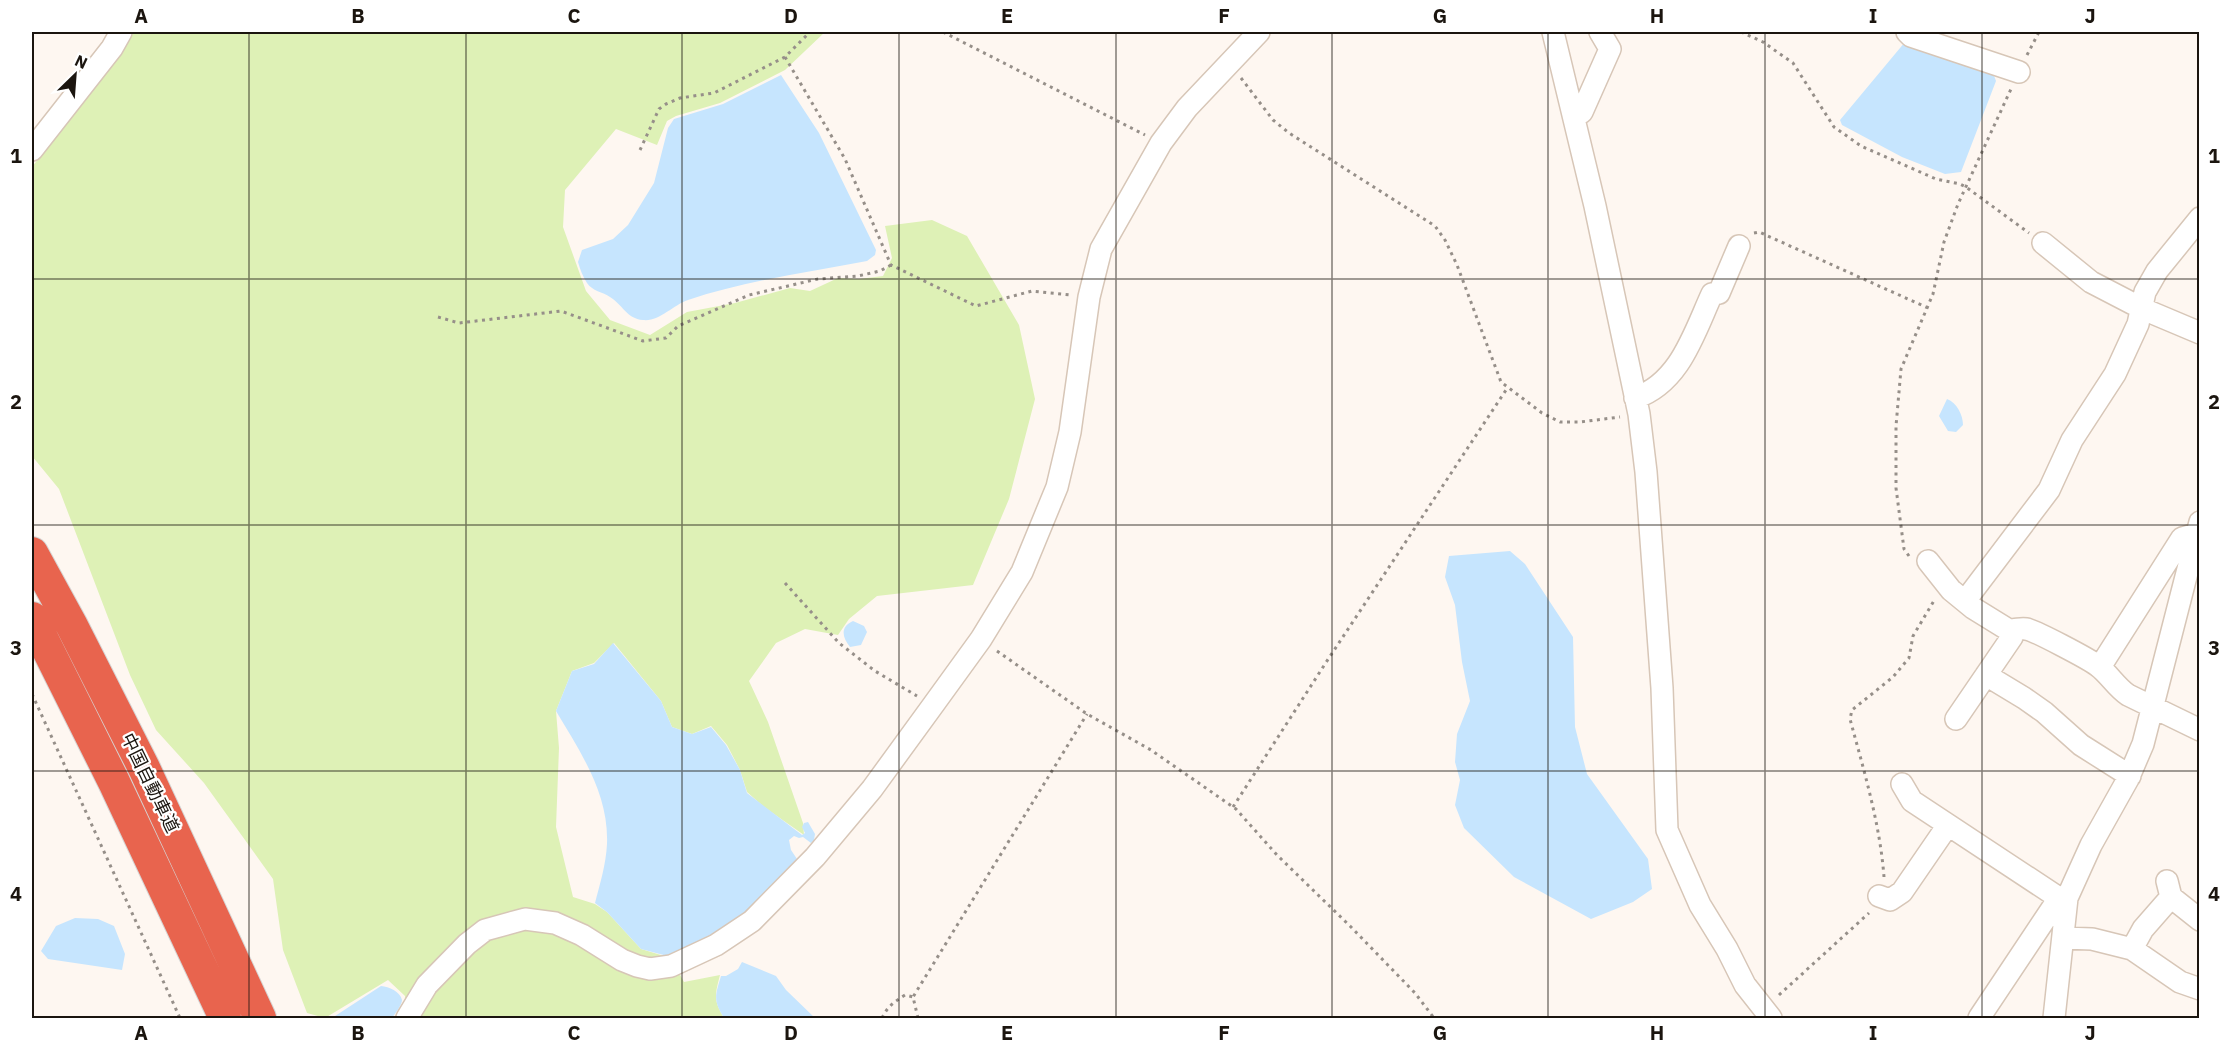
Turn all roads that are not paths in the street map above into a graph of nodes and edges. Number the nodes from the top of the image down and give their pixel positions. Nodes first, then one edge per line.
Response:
1 (121, 32) edge
2 (1259, 32) edge
3 (1553, 32) edge
4 (1600, 32) edge
5 (1907, 32) edge
6 (2019, 72) road end
7 (1574, 117) junction
8 (32, 150) edge
9 (2199, 218) edge
10 (2043, 243) road end
11 (1739, 246) road end
12 (2143, 309) junction
13 (2199, 333) edge
14 (1637, 406) junction
15 (2198, 528) edge
16 (32, 553) edge
17 (1921, 563) road end
18 (1965, 601) junction
19 (32, 618) edge
20 (2013, 631) junction
21 (2100, 667) junction
22 (1986, 675) junction
23 (2153, 707) junction
24 (1956, 719) dead end
25 (2199, 730) edge
26 (2130, 776) junction
27 (1902, 784) dead end
28 (1948, 825) junction
29 (1879, 896) road end
30 (2063, 898) junction
31 (2199, 920) edge
32 (2063, 939) junction
33 (2132, 949) junction
34 (2199, 989) edge
35 (1765, 1011) edge
36 (225, 1018) edge
37 (260, 1018) edge
38 (407, 1018) edge
39 (1979, 1018) edge
40 (2054, 1018) edge

1 - 8 street
2 - 38 street
3 - 7 street
4 - 7 street
5 - 6 street
7 - 14 street
9 - 12 street
10 - 12 street
11 - 14 street
12 - 13 street
12 - 18 street
14 - 35 street
15 - 21 street
15 - 23 street
16 - 37 highway, 中国自動車道
17 - 18 street
18 - 20 street
19 - 36 highway, 中国自動車道
20 - 21 street
20 - 22 street
21 - 23 street
22 - 24 street
22 - 26 street
23 - 25 street
23 - 26 street
26 - 30 street
27 - 28 street
28 - 29 street
28 - 30 street
30 - 32 street
30 - 39 street
31 - 33 street
32 - 33 street
32 - 40 street
33 - 34 street

